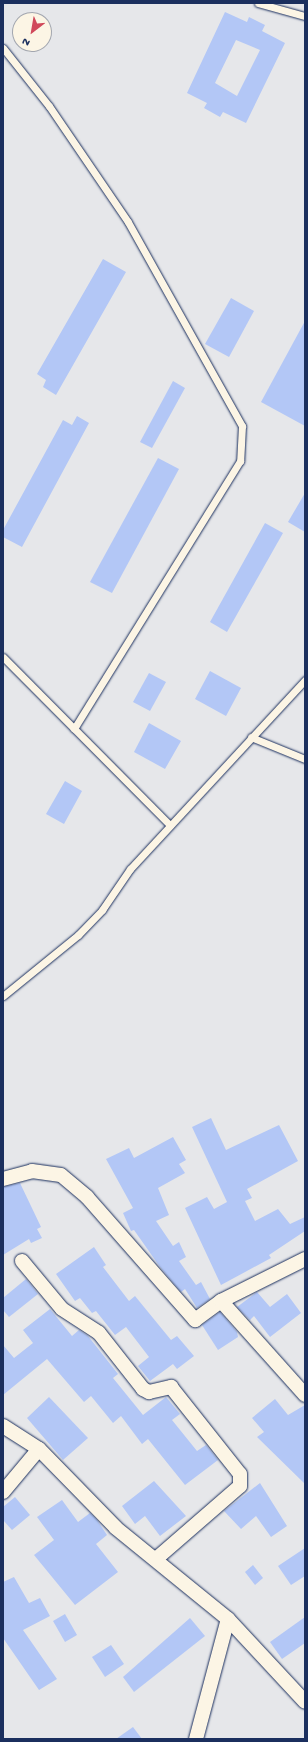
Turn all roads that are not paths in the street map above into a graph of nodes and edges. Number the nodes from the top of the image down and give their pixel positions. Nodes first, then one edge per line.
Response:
1 (258, 3) edge
2 (305, 16) edge
3 (3, 48) edge
4 (3, 656) edge
5 (305, 680) edge
6 (74, 729) junction
7 (251, 737) junction
8 (305, 759) edge
9 (170, 824) junction
10 (3, 996) edge
11 (3, 1179) edge
12 (305, 1259) edge
13 (22, 1261) dead end
14 (221, 1301) junction
15 (305, 1395) edge
16 (3, 1426) edge
17 (39, 1449) junction
18 (3, 1492) edge
19 (156, 1559) junction
20 (228, 1619) junction
21 (305, 1702) edge
22 (196, 1739) edge

1 - 2 lane
3 - 6 lane
4 - 6 lane
5 - 7 lane
6 - 9 lane
7 - 8 lane
7 - 9 lane
9 - 10 lane
11 - 14 street
12 - 14 street
13 - 19 street
14 - 15 street
16 - 17 street
17 - 18 street
17 - 19 street
19 - 20 street
20 - 21 street
20 - 22 street

